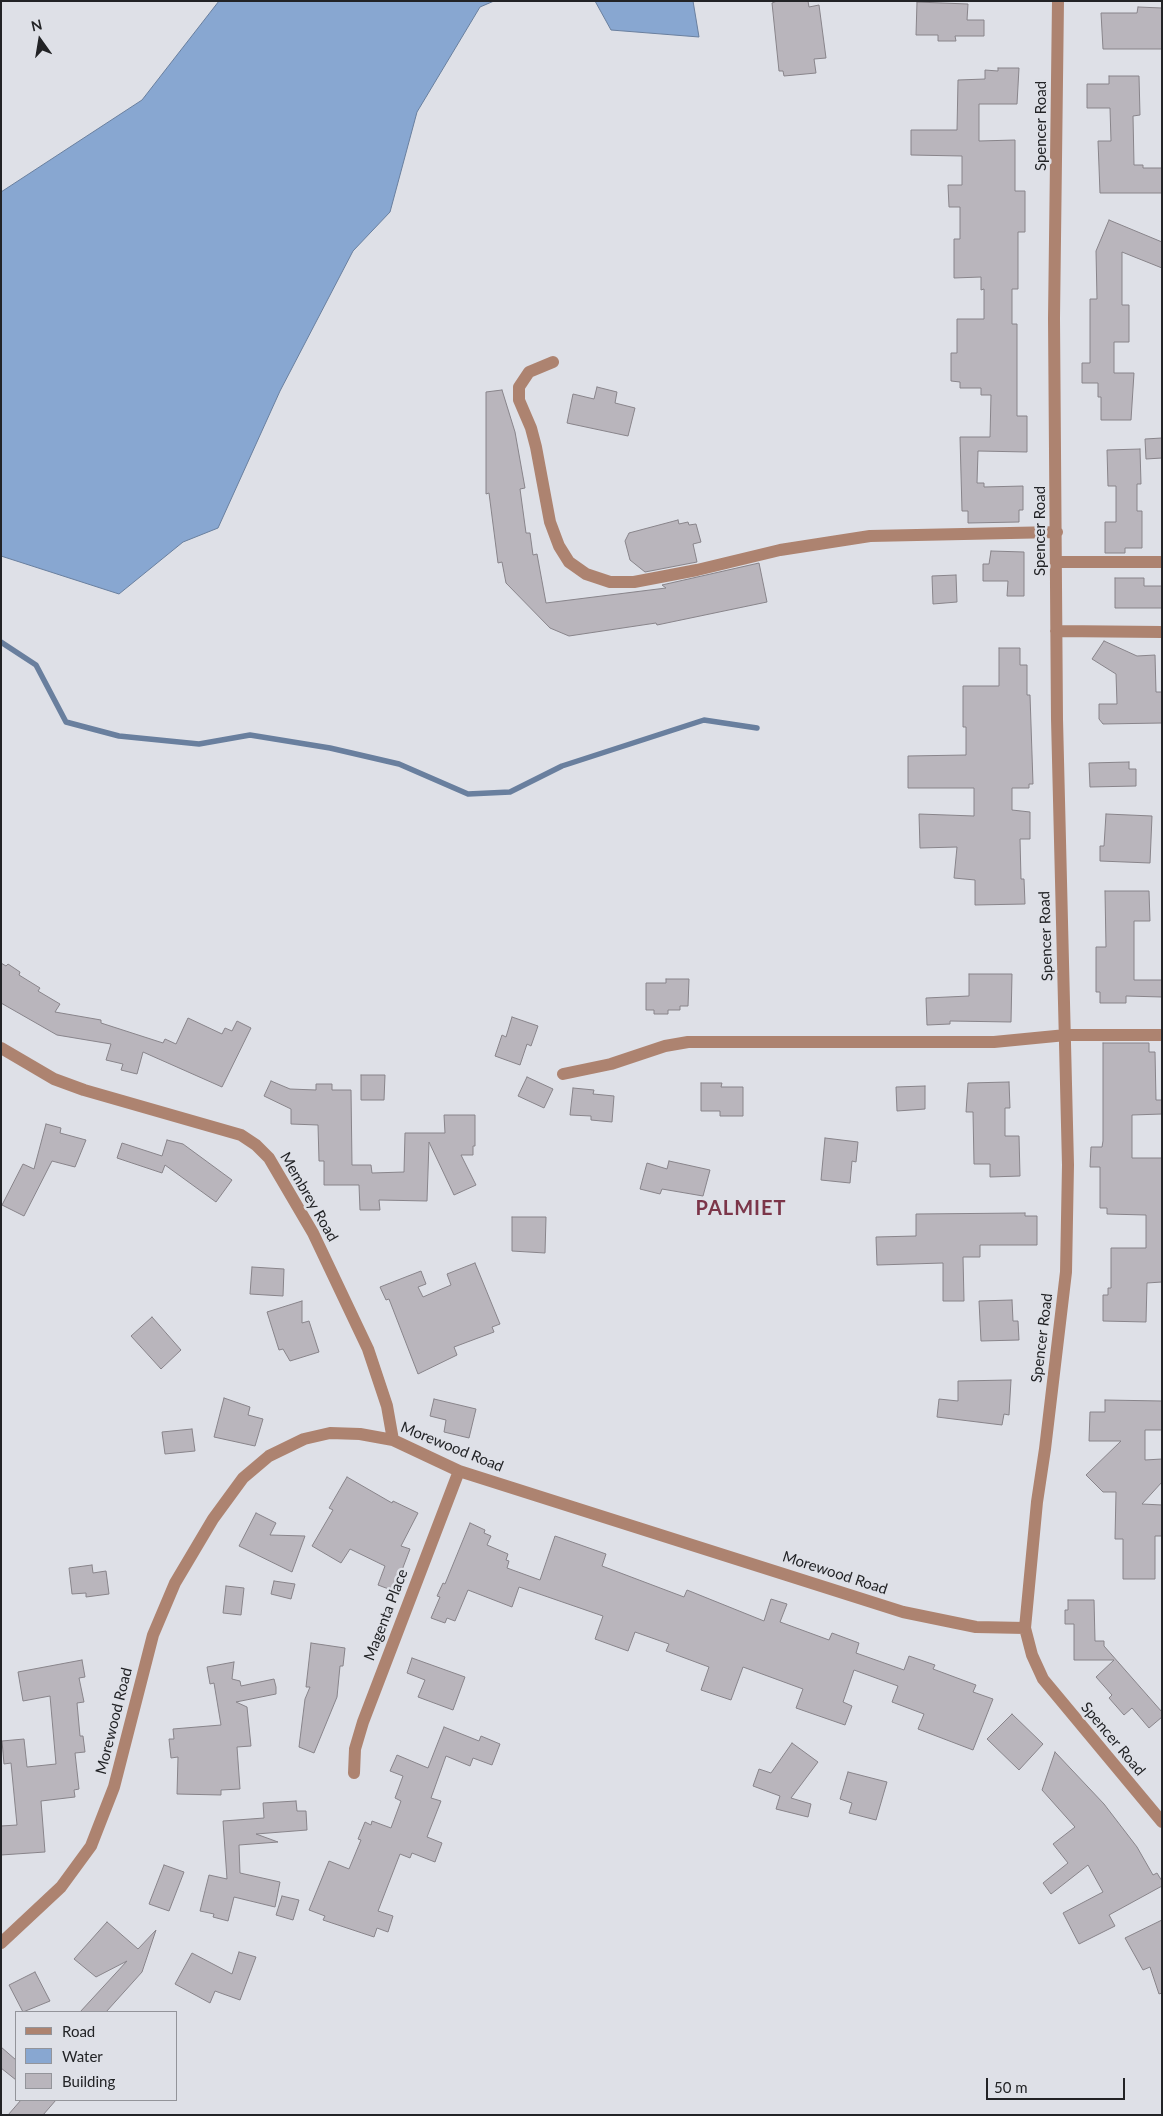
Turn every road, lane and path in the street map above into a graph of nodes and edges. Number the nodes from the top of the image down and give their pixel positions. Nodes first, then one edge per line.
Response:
1 (1058, 1) edge
2 (553, 362) dead end
3 (1057, 532) junction
4 (1057, 562) junction
5 (1162, 562) edge
6 (1056, 631) junction
7 (1162, 632) edge
8 (1066, 1034) junction
9 (1162, 1035) edge
10 (1, 1048) edge
11 (563, 1074) dead end
12 (393, 1440) junction
13 (459, 1471) junction
14 (1025, 1628) junction
15 (354, 1773) dead end
16 (1162, 1822) edge
17 (1, 1943) edge

1 - 3 street, Spencer Road
2 - 3 street
3 - 4 street, Spencer Road
4 - 5 street
4 - 6 street, Spencer Road
6 - 7 street
6 - 8 street, Spencer Road
8 - 9 street
8 - 11 street
8 - 14 street, Spencer Road
10 - 12 street, Membrey Road
12 - 13 street, Morewood Road
12 - 17 street, Morewood Road
13 - 14 street, Morewood Road
13 - 15 street, Magenta Place
14 - 16 street, Spencer Road

